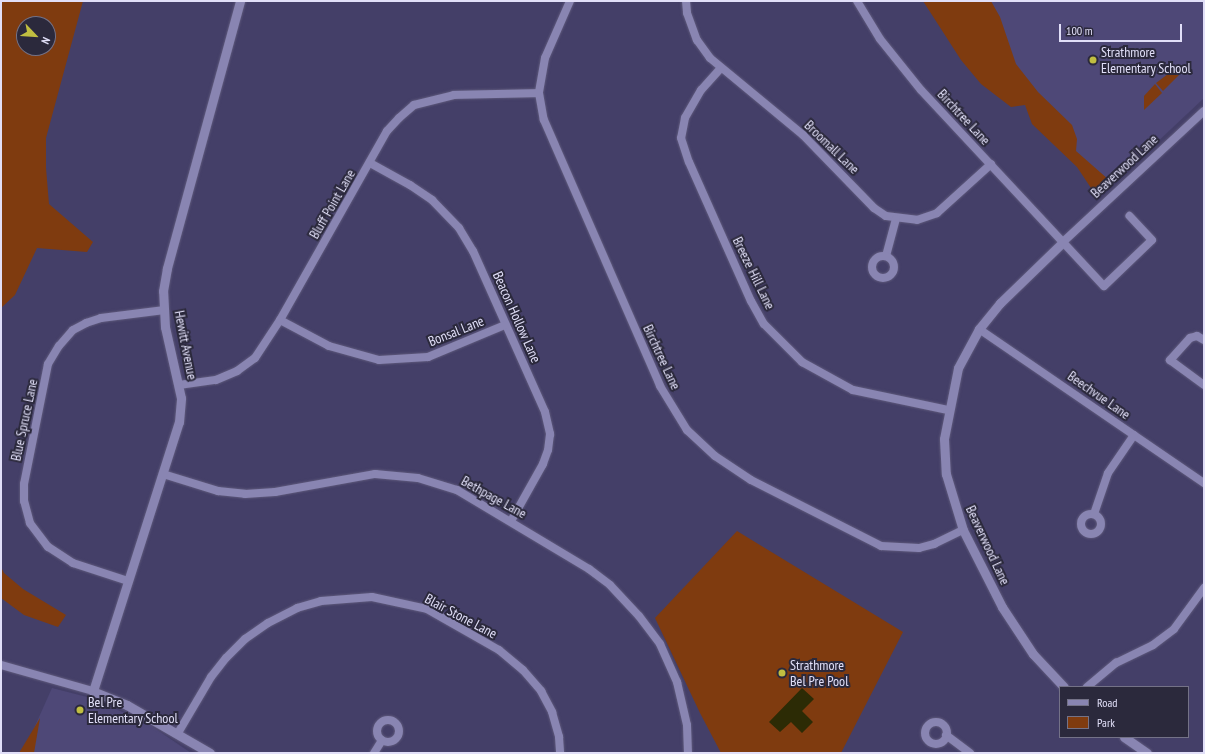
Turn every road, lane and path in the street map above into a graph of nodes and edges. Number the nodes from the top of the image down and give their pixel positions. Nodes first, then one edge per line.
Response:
1 (240, 1) edge
2 (686, 1) edge
3 (857, 1) edge
4 (568, 2) edge
5 (720, 69) junction
6 (539, 93) junction
7 (1204, 111) edge
8 (370, 163) junction
9 (991, 164) junction
10 (1130, 216) dead end
11 (896, 219) junction
12 (1063, 242) junction
13 (886, 256) dead end
14 (164, 310) junction
15 (280, 320) junction
16 (505, 324) junction
17 (979, 329) junction
18 (1204, 340) edge
19 (179, 385) junction
20 (1204, 385) edge
21 (948, 410) junction
22 (1134, 435) junction
23 (163, 474) junction
24 (1204, 483) edge
25 (1094, 514) dead end
26 (511, 521) junction
27 (963, 530) junction
28 (128, 580) junction
29 (1204, 588) edge
30 (1, 665) edge
31 (1063, 686) edge
32 (1088, 686) edge
33 (93, 691) junction
34 (178, 733) junction
35 (946, 735) dead end
36 (1125, 738) edge
37 (382, 740) dead end
38 (1136, 750) edge
39 (210, 753) edge
40 (374, 753) edge
41 (560, 753) edge
42 (688, 753) edge
43 (970, 753) edge
44 (1147, 753) edge

1 - 14 street, Hewitt Avenue
2 - 5 street, Broomall Lane
3 - 9 street, Birchtree Lane
4 - 6 street, Birchtree Lane
5 - 11 street, Broomall Lane
5 - 21 street, Breeze Hill Lane
6 - 8 street, Bluff Point Lane
6 - 27 street, Birchtree Lane
7 - 12 street, Beaverwood Lane
8 - 15 street, Bluff Point Lane
8 - 16 street, Beacon Hollow Lane
9 - 11 street, Broomall Lane
9 - 12 street, Birchtree Lane
10 - 12 street
11 - 13 street
12 - 17 street, Beaverwood Lane
14 - 19 street, Hewitt Avenue
14 - 28 street, Blue Spruce Lane
15 - 16 street, Bonsal Lane
15 - 19 street, Bluff Point Lane
16 - 26 street, Beacon Hollow Lane
17 - 21 street, Beaverwood Lane
17 - 22 street, Beechvue Lane
18 - 20 street
19 - 23 street, Hewitt Avenue
21 - 27 street, Beaverwood Lane
22 - 24 street, Beechvue Lane
22 - 25 street
23 - 26 street, Bethpage Lane
23 - 28 street, Hewitt Avenue
26 - 42 street, Bethpage Lane
27 - 31 street, Beaverwood Lane
28 - 33 street, Hewitt Avenue
29 - 32 street
30 - 33 street
33 - 34 street
34 - 39 street
34 - 41 street, Blair Stone Lane
35 - 43 street
36 - 38 street
37 - 40 street
38 - 44 street

